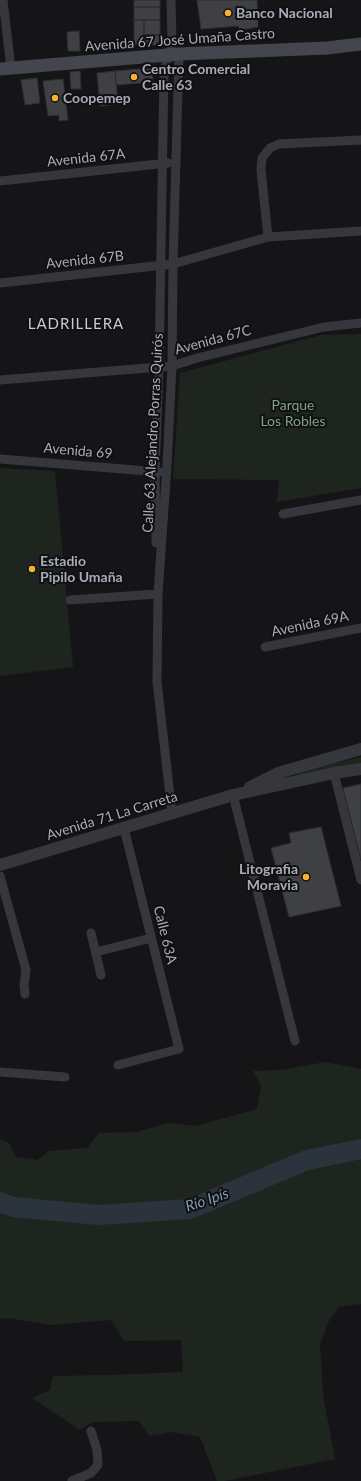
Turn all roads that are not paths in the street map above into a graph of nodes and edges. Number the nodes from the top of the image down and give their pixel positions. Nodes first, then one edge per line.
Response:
1 (3, 0) edge
2 (171, 0) edge
3 (361, 44) edge
4 (174, 55) junction
5 (5, 69) edge
6 (361, 140) edge
7 (175, 162) junction
8 (162, 164) junction
9 (0, 181) edge
10 (361, 231) edge
11 (268, 237) junction
12 (173, 264) junction
13 (160, 266) junction
14 (0, 282) edge
15 (361, 323) edge
16 (172, 366) junction
17 (159, 367) junction
18 (0, 380) edge
19 (0, 459) edge
20 (154, 471) junction
21 (167, 472) junction
22 (361, 500) edge
23 (283, 514) dead end
24 (158, 594) junction
25 (70, 600) dead end
26 (361, 628) edge
27 (265, 648) dead end
28 (361, 748) edge
29 (361, 769) edge
30 (334, 773) junction
31 (233, 795) junction
32 (172, 813) junction
33 (124, 828) junction
34 (0, 865) edge
35 (0, 876) edge
36 (361, 880) edge
37 (91, 934) dead end
38 (151, 938) junction
39 (96, 952) junction
40 (101, 975) dead end
41 (26, 994) dead end
42 (294, 1041) dead end
43 (118, 1065) dead end
44 (0, 1072) edge
45 (65, 1077) dead end
46 (91, 1431) dead end
47 (72, 1481) edge

1 - 5 street
2 - 4 street, Calle 63 Alejandro Porras Quirós
3 - 4 main road, Avenida 67 José Umaña Castro
4 - 5 main road, Avenida 67 José Umaña Castro
4 - 7 street, Calle 63 Alejandro Porras Quirós
4 - 8 street, Calle 63 Alejandro Porras Quirós
6 - 11 street
7 - 8 street, Avenida 67A
7 - 12 street, Calle 63 Alejandro Porras Quirós
8 - 9 street, Avenida 67A
8 - 13 street, Calle 63 Alejandro Porras Quirós
10 - 11 street, Avenida 67B
11 - 12 street, Avenida 67B
12 - 13 street, Avenida 67B
12 - 16 street, Calle 63 Alejandro Porras Quirós
13 - 14 street, Avenida 67B
13 - 17 street, Calle 63 Alejandro Porras Quirós
15 - 16 street, Avenida 67C
16 - 17 street, Avenida 67C
16 - 21 street, Calle 63 Alejandro Porras Quirós
17 - 18 street, Avenida 67C
17 - 20 street, Calle 63 Alejandro Porras Quirós
19 - 20 street, Avenida 69
20 - 21 street, Avenida 69
20 - 24 street, Calle 63 Alejandro Porras Quirós
21 - 24 street, Calle 63 Alejandro Porras Quirós
22 - 23 street
24 - 25 street
24 - 32 street, Calle 63 Alejandro Porras Quirós
26 - 27 street, Avenida 69A
28 - 31 street, Avenida 71 La Carreta
29 - 30 street, Avenida 71 La Carreta
30 - 31 street, Avenida 71 La Carreta
30 - 36 street
31 - 32 street, Avenida 71 La Carreta
31 - 42 street
32 - 33 street, Avenida 71 La Carreta
33 - 34 street, Avenida 71 La Carreta
33 - 38 street, Calle 63A
35 - 41 street
37 - 39 street
38 - 39 street
38 - 43 street, Calle 63A
39 - 40 street
44 - 45 street
46 - 47 street

